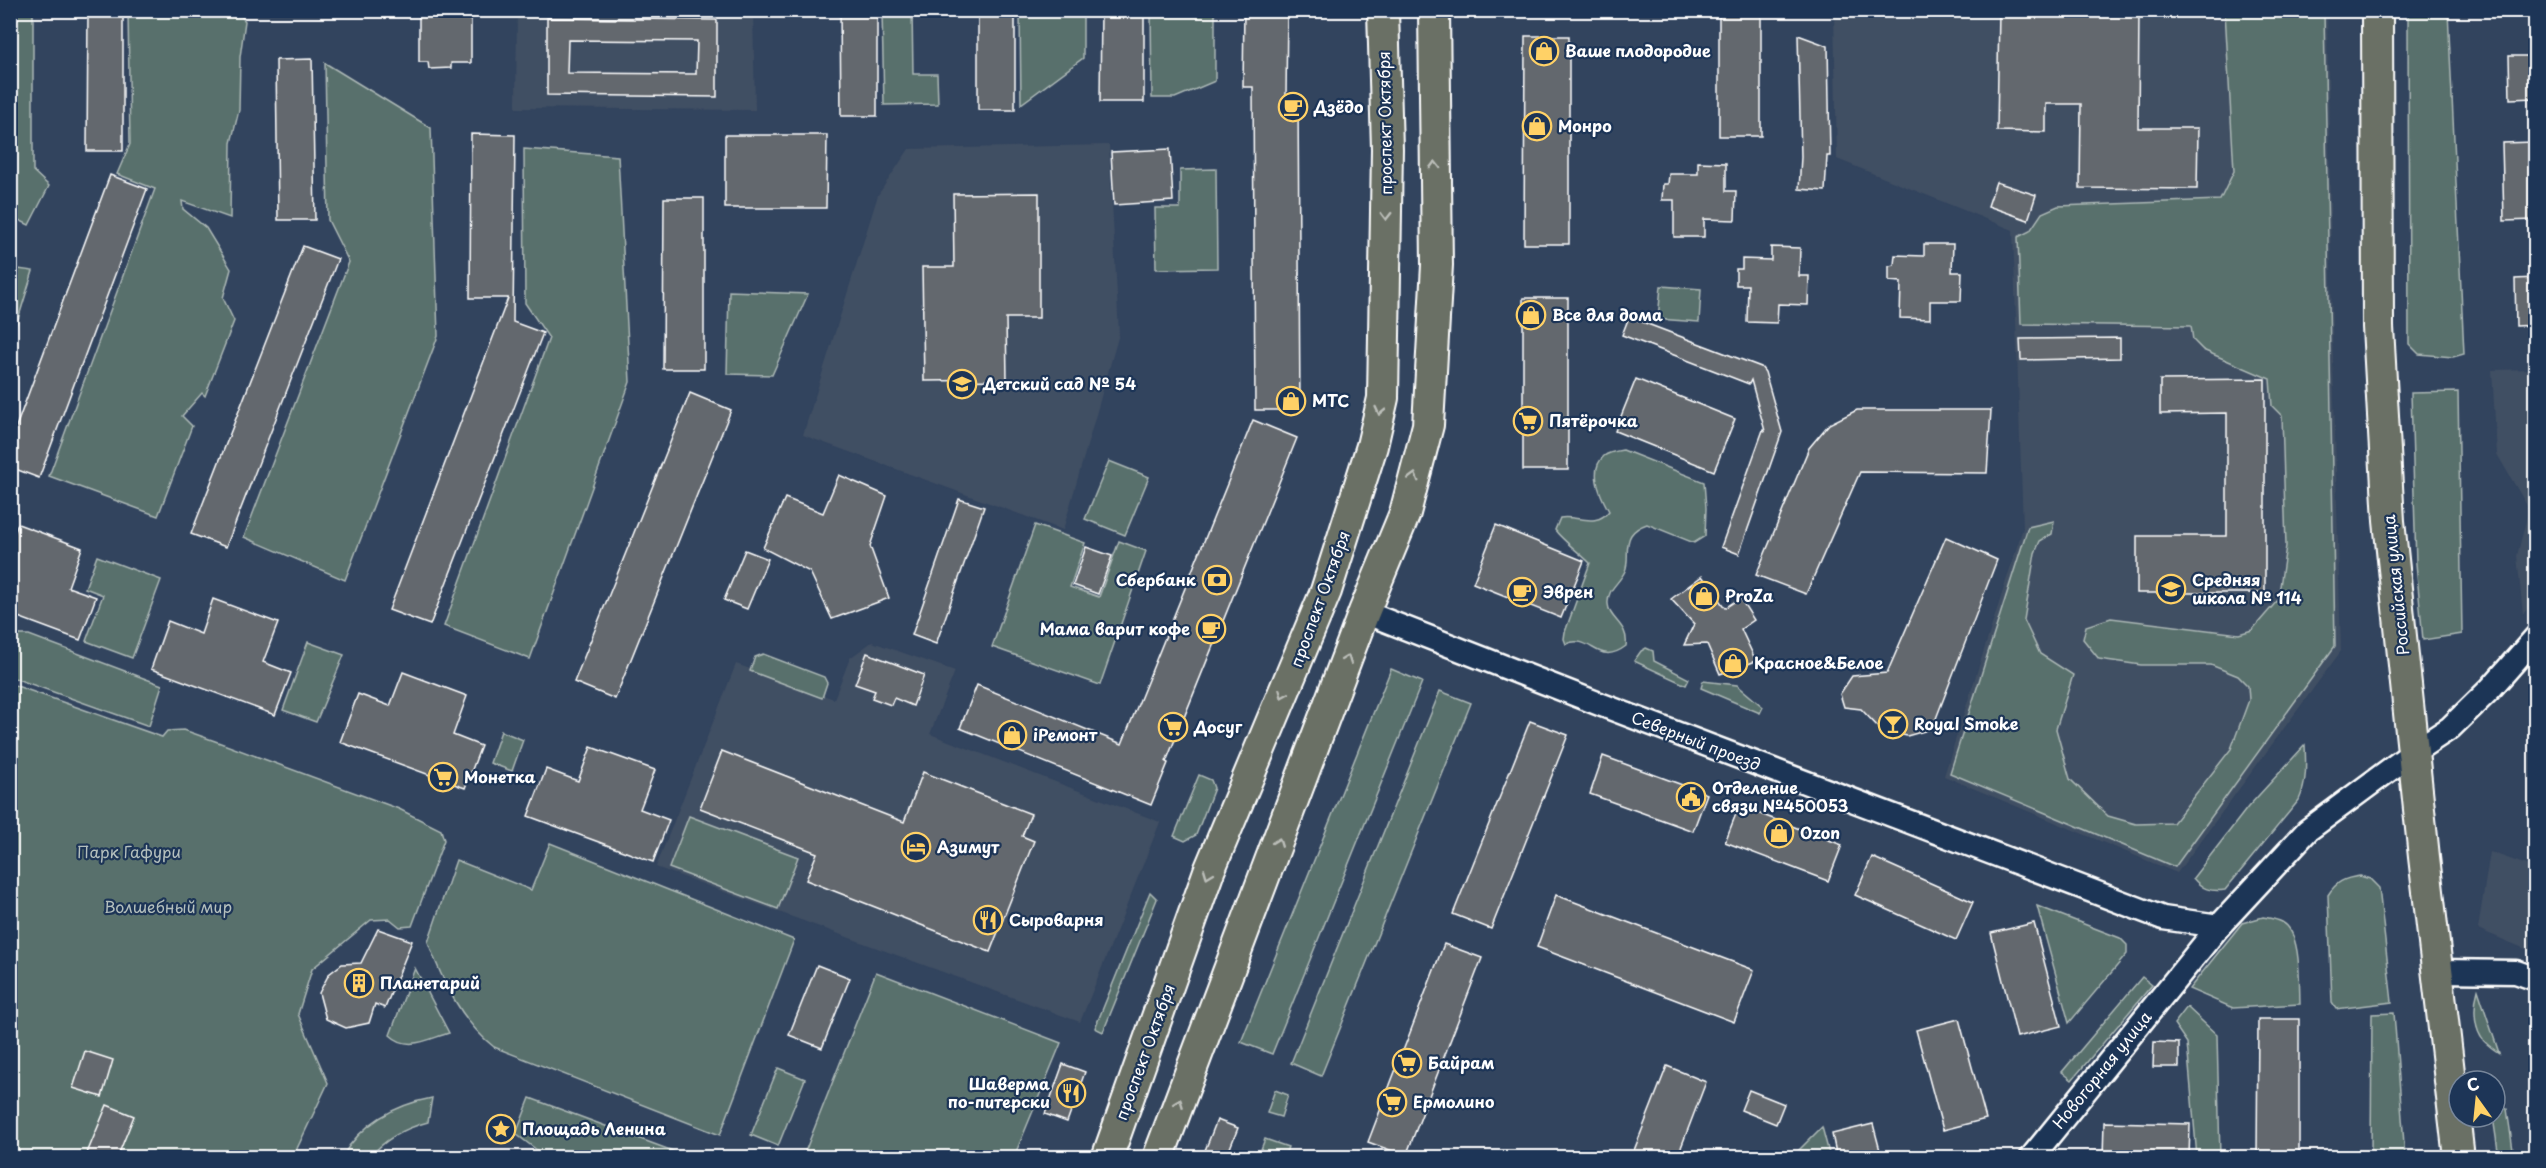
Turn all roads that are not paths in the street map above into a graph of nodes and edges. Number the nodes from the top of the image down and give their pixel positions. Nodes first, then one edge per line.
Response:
1 (1383, 10) edge
2 (1434, 10) edge
3 (2377, 10) edge
4 (1364, 612) junction
5 (2535, 637) edge
6 (2415, 751) junction
7 (2219, 926) junction
8 (2438, 971) junction
9 (2535, 979) edge
10 (1107, 1158) edge
11 (1158, 1158) edge
12 (2031, 1158) edge
13 (2459, 1158) edge

1 -> 10 main road, проспект Октября
4 -> 2 main road
3 - 6 main road, Российская улица
4 - 7 street, Северный проезд
11 -> 4 main road
5 - 6 street
6 - 7 street, Новогорная улица
6 - 8 main road, Российская улица
7 - 12 street, Новогорная улица
8 - 9 street
8 - 13 main road, Российская улица

